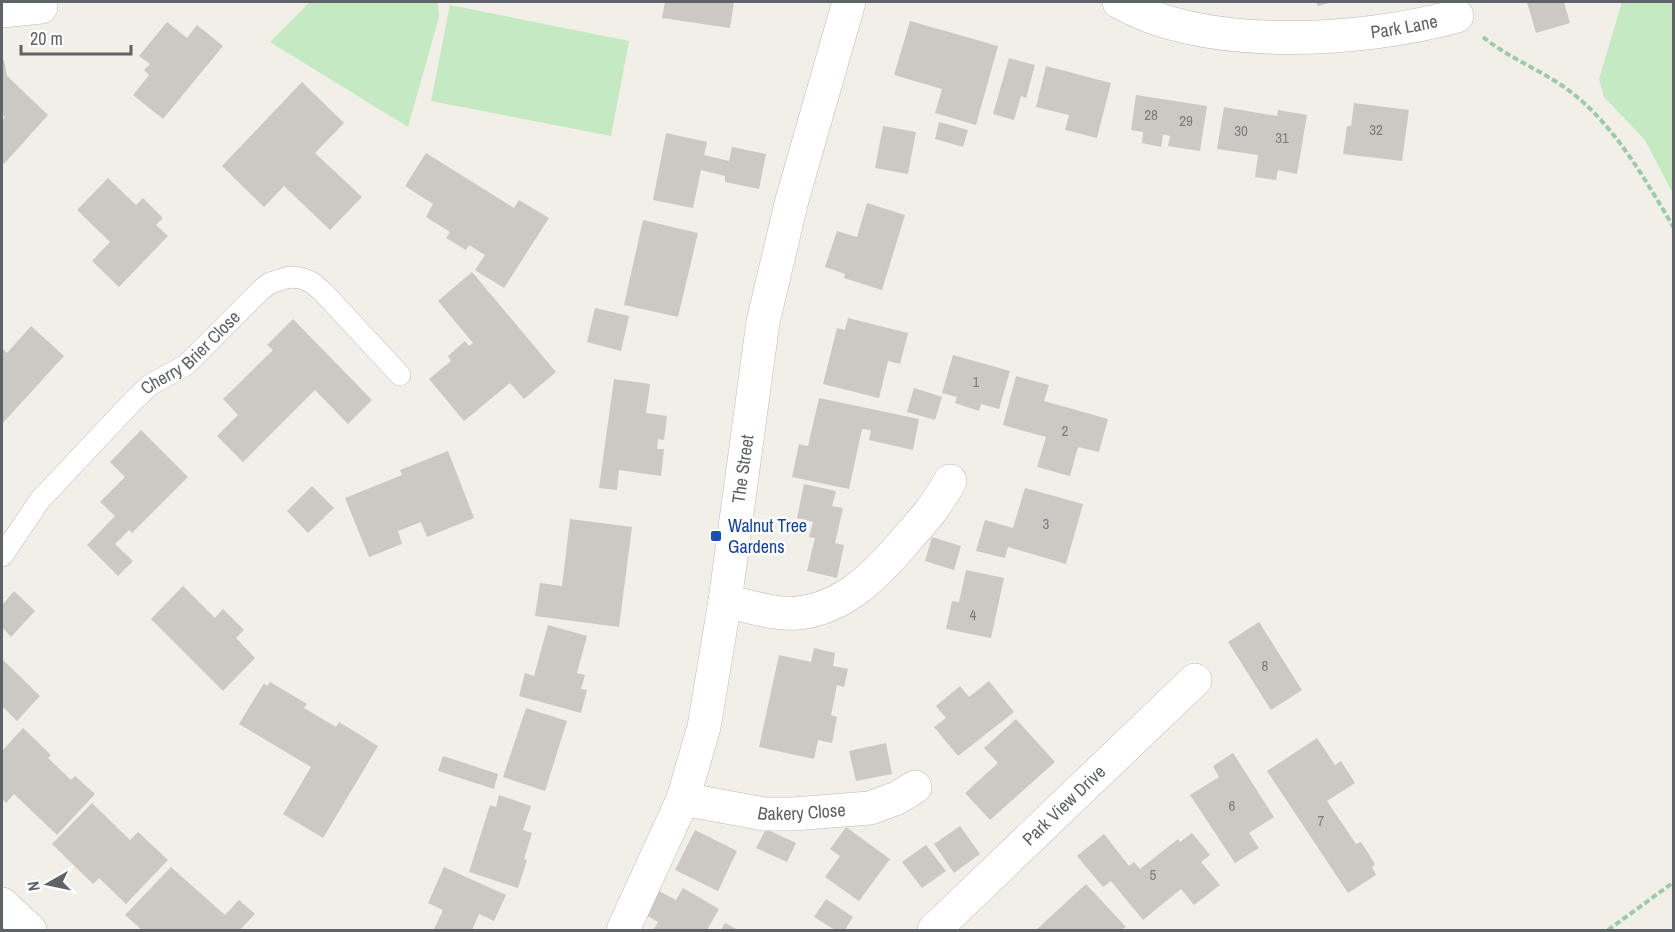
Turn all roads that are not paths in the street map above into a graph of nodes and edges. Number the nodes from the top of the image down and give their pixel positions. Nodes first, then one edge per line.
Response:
1 (849, 2) edge
2 (1119, 2) edge
3 (40, 8) dead end
4 (2, 11) edge
5 (1457, 16) road end
6 (400, 375) dead end
7 (950, 481) dead end
8 (2, 556) edge
9 (725, 601) junction
10 (1195, 680) dead end
11 (915, 787) dead end
12 (683, 799) junction
13 (2, 904) edge
14 (30, 930) edge
15 (623, 930) edge
16 (934, 930) edge

1 - 9 street, The Street
2 - 5 street, Park Lane
3 - 4 street
6 - 8 lane, Cherry Brier Close
7 - 9 street
9 - 12 street, The Street
10 - 16 street, Park View Drive
11 - 12 street, Bakery Close
12 - 15 street, The Street
13 - 14 street

